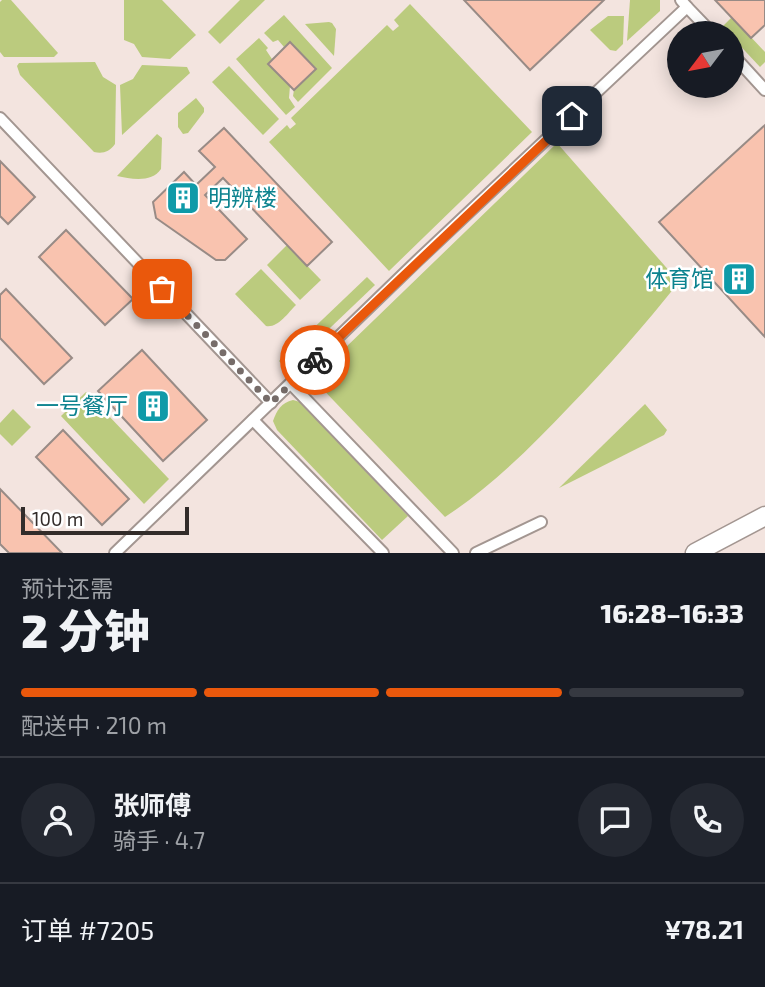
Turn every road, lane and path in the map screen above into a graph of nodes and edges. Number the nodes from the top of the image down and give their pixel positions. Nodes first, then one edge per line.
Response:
1 (684, 3) edge
2 (701, 21) edge
3 (744, 67) edge
4 (765, 90) edge
5 (0, 118) edge
6 (290, 384) junction
7 (271, 403) junction
8 (253, 420) junction
9 (765, 516) edge
10 (541, 522) dead end
11 (115, 553) edge
12 (383, 553) edge
13 (453, 553) edge
14 (476, 553) edge
15 (695, 553) edge

1 - 2 street
1 - 6 street
3 - 4 street
5 - 7 street
6 - 7 street
6 - 13 street
7 - 8 street
8 - 11 street
8 - 12 street
9 - 15 main road
10 - 14 street

